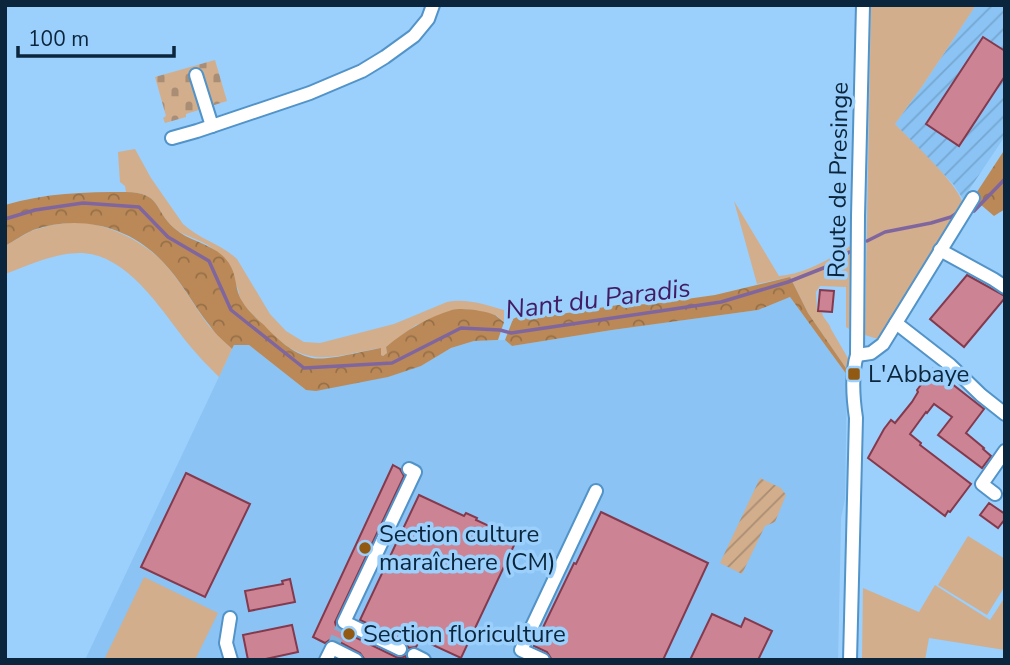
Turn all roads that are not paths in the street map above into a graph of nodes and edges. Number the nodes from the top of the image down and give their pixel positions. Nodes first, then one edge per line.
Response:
1 (433, 5) edge
2 (863, 5) edge
3 (196, 75) dead end
4 (212, 126) junction
5 (172, 138) dead end
6 (967, 207) dead end
7 (940, 250) junction
8 (1005, 287) edge
9 (896, 323) junction
10 (857, 355) junction
11 (1005, 414) edge
12 (1005, 451) edge
13 (409, 469) dead end
14 (596, 491) dead end
15 (995, 494) dead end
16 (230, 618) dead end
17 (400, 649) dead end
18 (231, 660) edge
19 (326, 660) edge
20 (356, 660) edge
21 (543, 660) edge
22 (850, 660) edge

1 - 4 street
2 - 10 street, Route de Presinge
3 - 4 street
4 - 5 street
6 - 7 street
7 - 8 street
7 - 9 street
9 - 10 street
9 - 11 street
10 - 22 street, Route de Presinge
12 - 15 street
13 - 17 street
14 - 21 street
16 - 18 street
19 - 20 street

